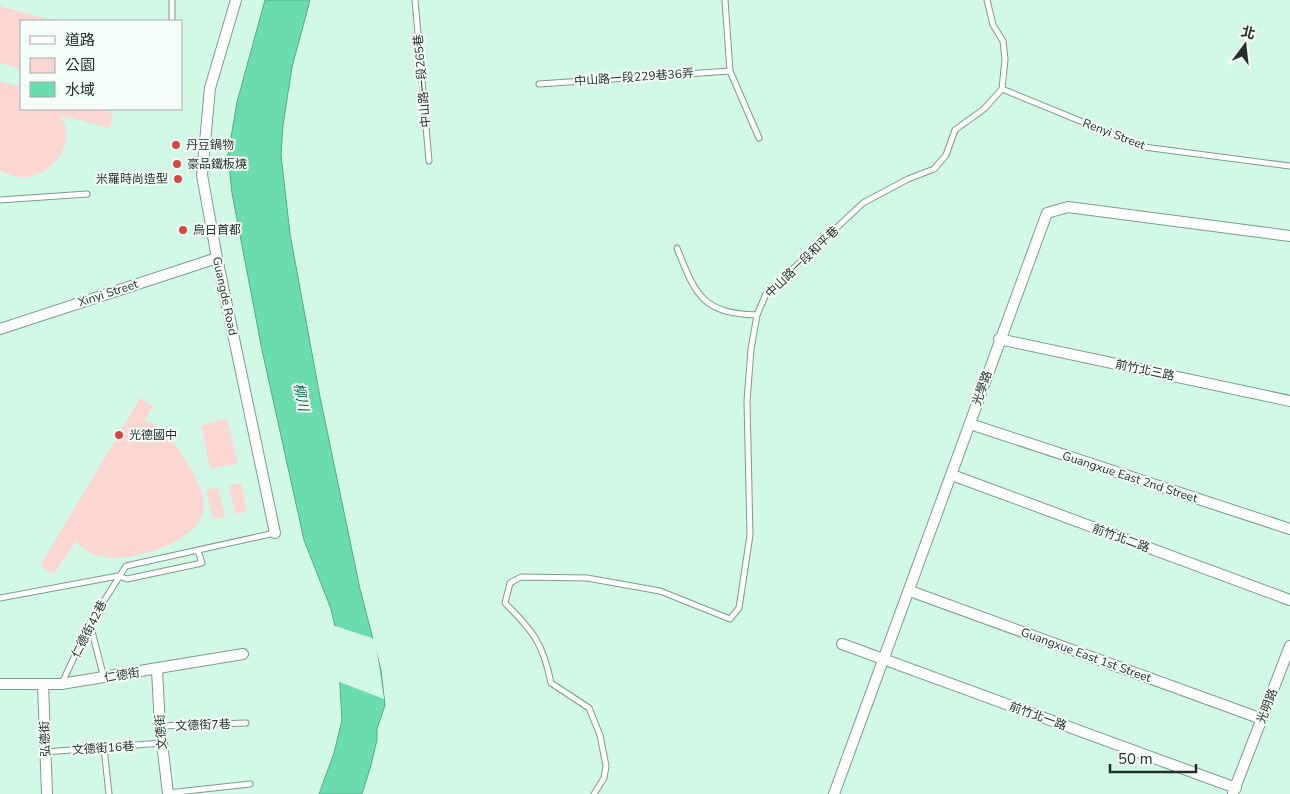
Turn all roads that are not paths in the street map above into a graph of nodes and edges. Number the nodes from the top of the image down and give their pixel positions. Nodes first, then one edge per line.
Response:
1 (172, 0) edge
2 (236, 0) edge
3 (414, 0) edge
4 (725, 0) edge
5 (987, 0) edge
6 (172, 20) edge
7 (730, 71) junction
8 (539, 84) dead end
9 (1002, 89) junction
10 (759, 138) dead end
11 (429, 161) dead end
12 (1290, 166) edge
13 (87, 194) dead end
14 (0, 200) edge
15 (1290, 236) edge
16 (677, 248) dead end
17 (217, 258) junction
18 (757, 315) junction
19 (0, 329) edge
20 (999, 339) junction
21 (1290, 401) edge
22 (970, 424) junction
23 (952, 475) junction
24 (1290, 529) edge
25 (275, 533) joint
26 (198, 551) junction
27 (118, 576) junction
28 (910, 591) junction
29 (0, 598) edge
30 (1290, 600) edge
31 (90, 623) junction
32 (842, 644) dead end
33 (1290, 646) edge
34 (243, 654) dead end
35 (882, 660) junction
36 (157, 670) junction
37 (104, 678) junction
38 (0, 684) edge
39 (43, 684) junction
40 (61, 684) junction
41 (1262, 719) junction
42 (246, 723) dead end
43 (160, 726) junction
44 (162, 743) junction
45 (104, 748) junction
46 (45, 752) junction
47 (250, 784) dead end
48 (1234, 791) edge
49 (167, 793) edge
50 (46, 794) edge
51 (109, 794) edge
52 (594, 794) edge
53 (834, 794) edge

1 - 6 lane
2 - 17 street, Guangde Road
3 - 11 lane, 中山路一段265巷
4 - 7 lane
5 - 9 lane
7 - 8 lane, 中山路一段229巷36弄
7 - 10 lane
9 - 12 lane, Renyi Street
9 - 18 lane, 中山路一段和平巷
13 - 14 lane
15 - 20 street, 光學路
16 - 18 lane
17 - 19 street, Xinyi Street
17 - 25 street, Guangde Road
18 - 52 lane, 中山路一段和平巷
20 - 21 street, 前竹北三路
20 - 22 street, 光學路
22 - 23 street, 光學路
22 - 24 street, Guangxue East 2nd Street
23 - 28 street, 光學路
23 - 30 street, 前竹北二路
25 - 26 lane
26 - 27 lane
26 - 27 lane
27 - 29 lane
27 - 31 lane, 仁德街42巷
28 - 35 street, 光學路
28 - 41 street, Guangxue East 1st Street
31 - 37 lane
31 - 40 lane, 仁德街42巷
32 - 35 street, 前竹北一路
33 - 41 street, 光明路
34 - 36 street, 仁德街
35 - 48 street, 前竹北一路
35 - 53 street, 光學路
36 - 37 street, 仁德街
36 - 43 street, 文德街
37 - 40 street, 仁德街
38 - 39 street, 仁德街
39 - 40 street, 仁德街
39 - 46 street, 弘德街
41 - 48 street, 光明路
42 - 43 lane, 文德街7巷
43 - 44 street, 文德街
44 - 45 lane, 文德街16巷
44 - 49 street, 文德街
45 - 46 lane, 文德街16巷
45 - 51 lane
46 - 50 street, 弘德街
47 - 49 lane

